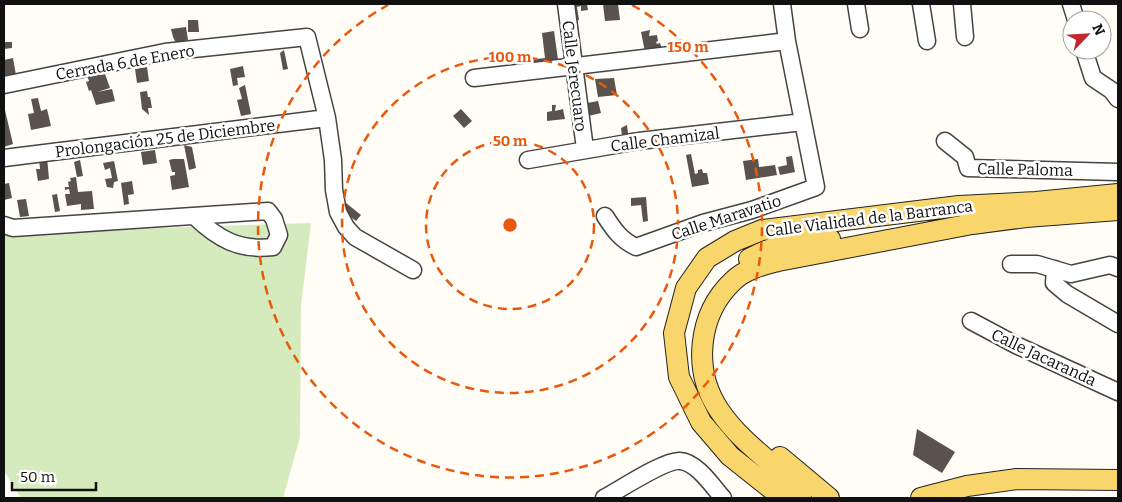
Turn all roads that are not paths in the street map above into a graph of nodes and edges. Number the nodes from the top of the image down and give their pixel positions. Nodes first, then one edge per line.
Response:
1 (566, 4) edge
2 (782, 4) edge
3 (856, 4) edge
4 (921, 4) edge
5 (962, 4) edge
6 (860, 29) dead end
7 (965, 36) dead end
8 (787, 41) junction
9 (927, 41) dead end
10 (1087, 60) edge
11 (574, 67) junction
12 (474, 78) dead end
13 (4, 85) edge
14 (1118, 99) edge
15 (327, 118) junction
16 (803, 122) junction
17 (945, 141) dead end
18 (585, 149) junction
19 (4, 158) edge
20 (528, 160) dead end
21 (1118, 172) edge
22 (1118, 194) edge
23 (1118, 210) edge
24 (194, 216) dead end
25 (605, 216) dead end
26 (4, 225) edge
27 (913, 236) junction
28 (1011, 264) dead end
29 (1118, 268) edge
30 (1055, 269) junction
31 (414, 270) dead end
32 (971, 321) dead end
33 (1118, 324) edge
34 (1118, 392) edge
35 (787, 478) dead end
36 (1118, 480) edge
37 (959, 492) edge
38 (792, 497) edge
39 (604, 498) edge
40 (723, 498) edge
41 (829, 498) edge
42 (922, 498) edge

1 - 11 street, Calle Jerecuaro
2 - 8 street
3 - 6 street
4 - 9 street
5 - 7 street
8 - 11 street
8 - 16 street
10 - 14 street
11 - 12 street
11 - 18 street, Calle Jerecuaro
13 - 15 street, Cerrada 6 de Enero
15 - 19 street, Prolongación 25 de Diciembre
15 - 31 street
16 - 18 street, Calle Chamizal
16 - 25 street, Calle Maravatio
17 - 21 street, Calle Paloma
18 - 20 street, Calle Chamizal
22 - 38 main road, Calle Vialidad de la Barranca
23 - 27 main road, Calle Vialidad de la Barranca
24 - 26 street
27 - 35 main road
27 - 38 main road
27 - 41 main road
28 - 30 street
29 - 30 street
30 - 33 street
32 - 34 street, Calle Jacaranda
36 - 37 main road
37 - 42 main road
39 - 40 street

